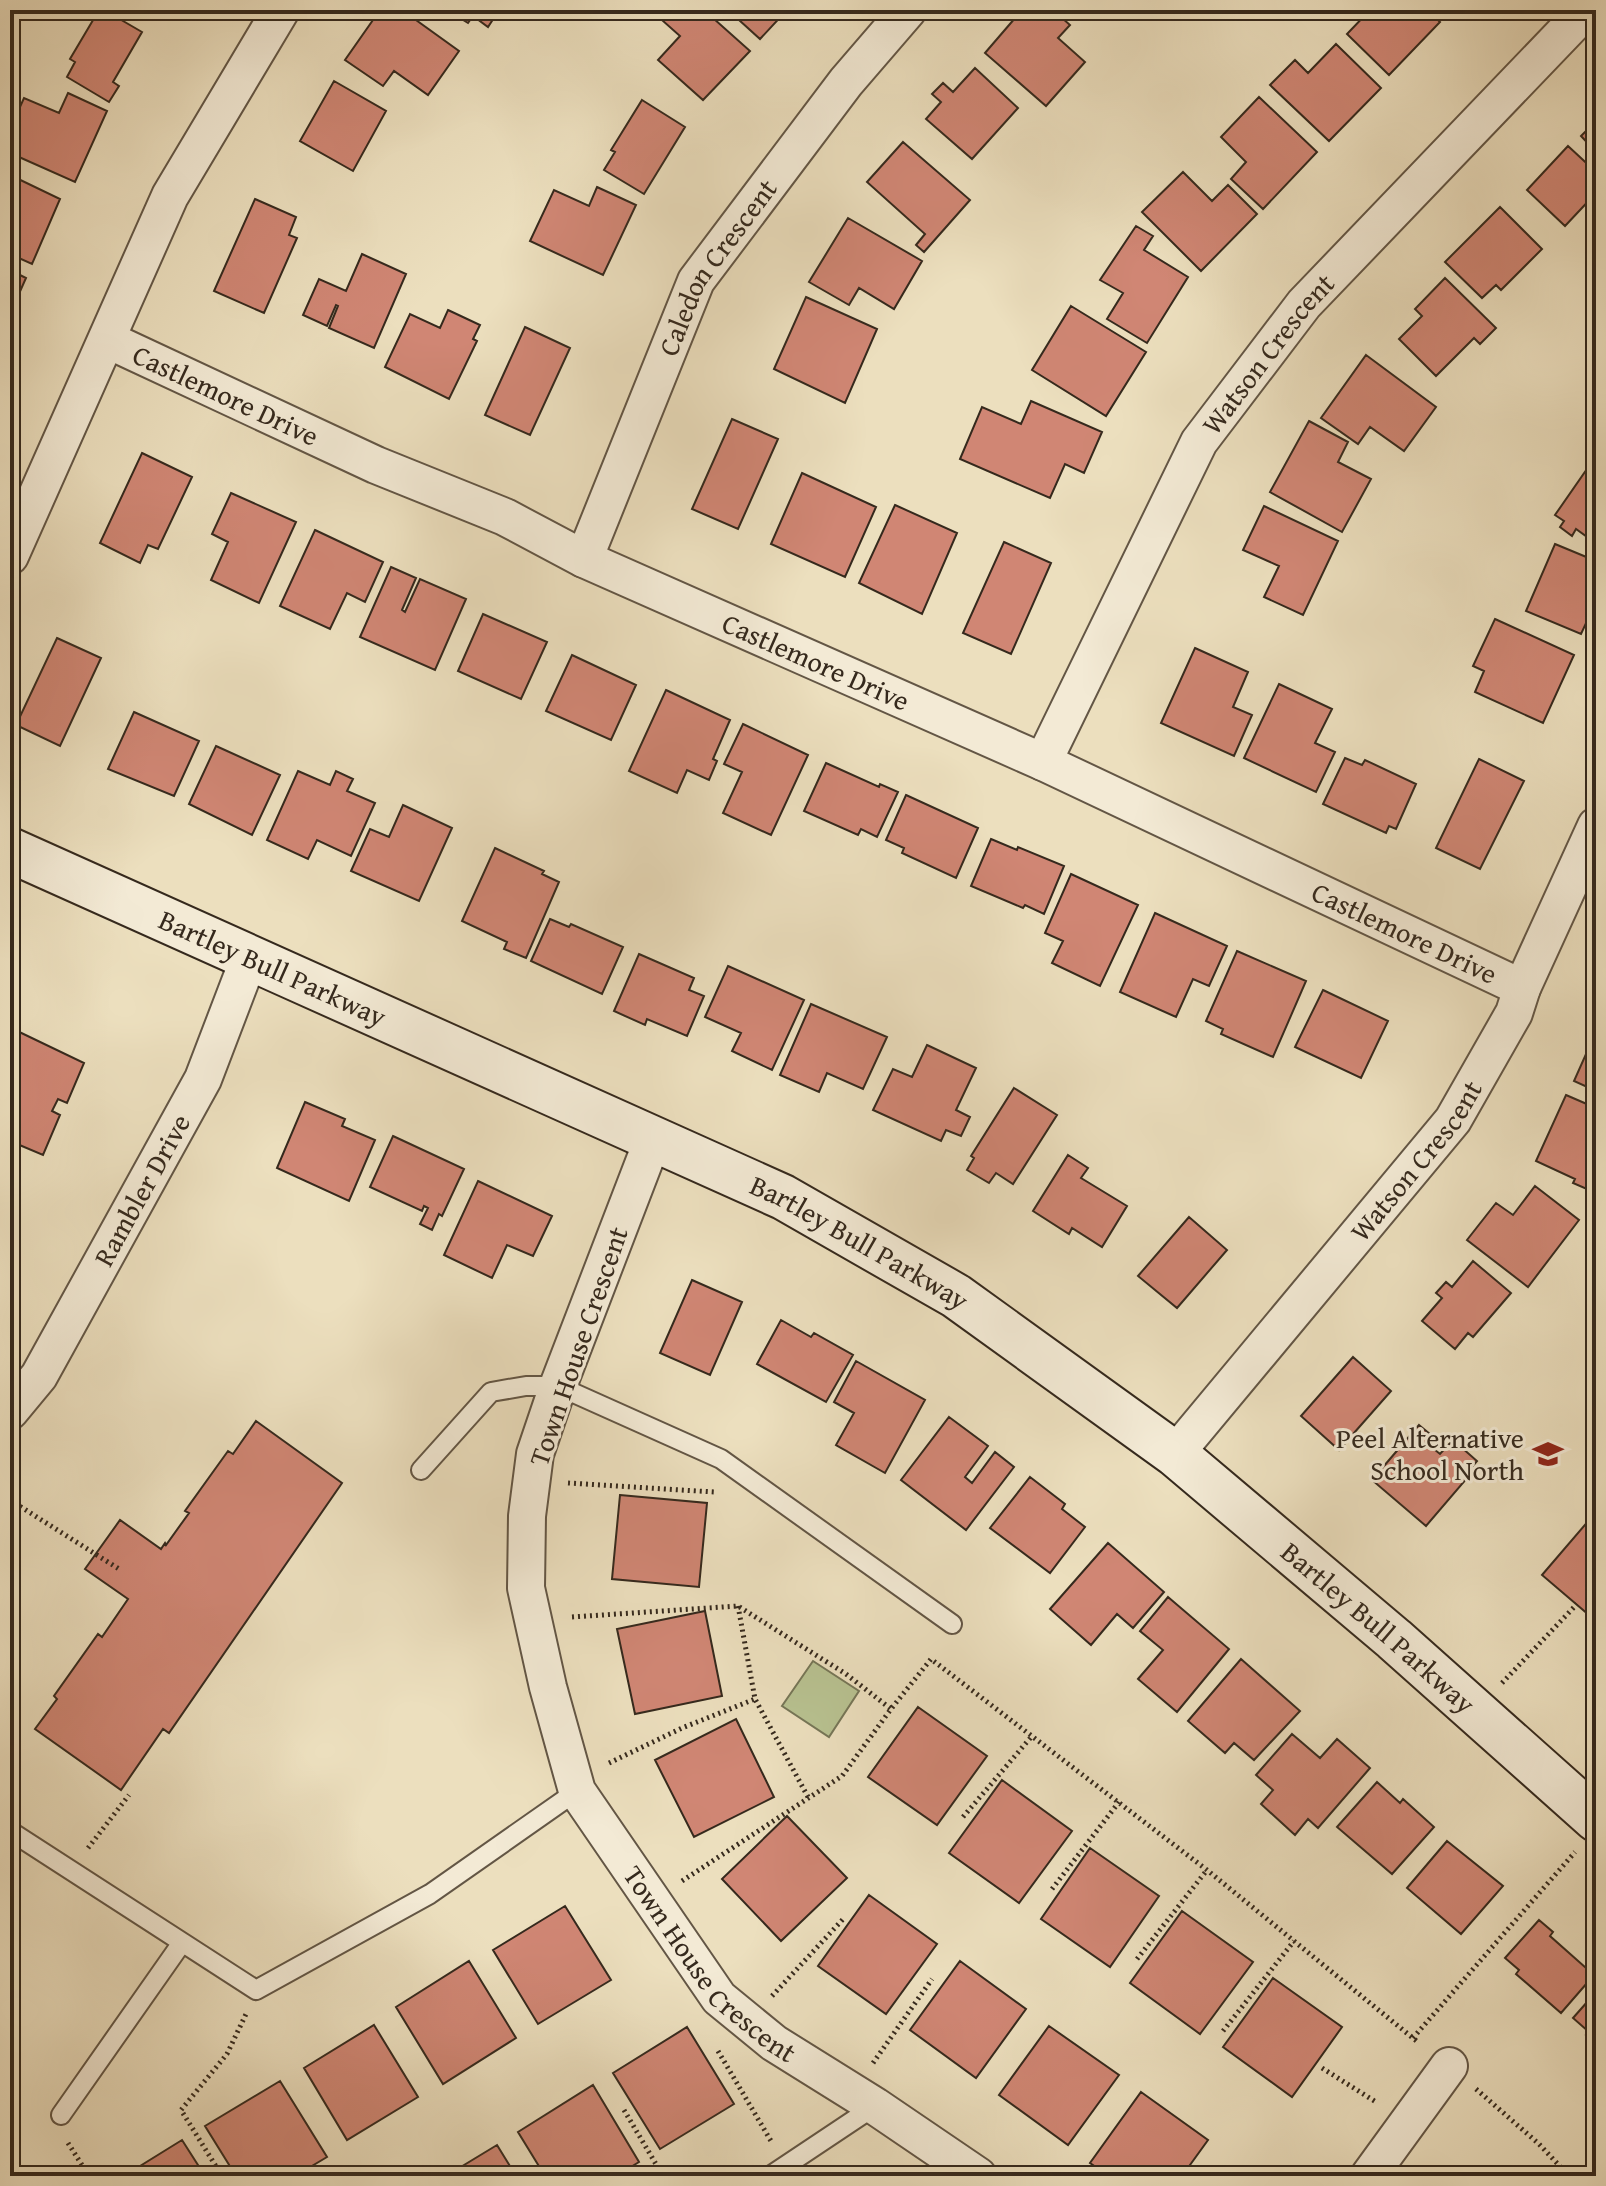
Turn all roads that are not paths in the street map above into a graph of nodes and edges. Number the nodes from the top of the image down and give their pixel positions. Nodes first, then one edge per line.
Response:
1 (281, 10) edge
2 (908, 10) edge
3 (1586, 10) edge
4 (108, 340) junction
5 (10, 556) edge
6 (584, 559) junction
7 (1043, 762) junction
8 (1596, 826) edge
9 (10, 850) edge
10 (250, 956) junction
11 (1522, 988) junction
12 (653, 1139) junction
13 (558, 1386) junction
14 (10, 1411) edge
15 (1175, 1454) junction
16 (421, 1470) dead end
17 (952, 1624) dead end
18 (575, 1785) junction
19 (10, 1831) edge
20 (1588, 1833) edge
21 (181, 1944) junction
22 (1449, 2066) road end
23 (864, 2099) junction
24 (61, 2115) road end
25 (778, 2171) edge
26 (978, 2176) edge
27 (1369, 2176) edge

1 - 4 street
2 - 6 street, Caledon Crescent
3 - 7 street, Watson Crescent
4 - 5 street
4 - 6 street, Castlemore Drive
6 - 7 street, Castlemore Drive
7 - 11 street, Castlemore Drive
8 - 11 street, Watson Crescent
9 - 10 street, Bartley Bull Parkway
10 - 12 street, Bartley Bull Parkway
10 - 14 street, Rambler Drive
11 - 15 street, Watson Crescent
12 - 13 street, Town House Crescent
12 - 15 street, Bartley Bull Parkway
13 - 16 lane
13 - 17 lane
13 - 18 street, Town House Crescent
15 - 20 street, Bartley Bull Parkway
18 - 21 lane
18 - 23 street, Town House Crescent
19 - 21 lane
21 - 24 lane
22 - 27 street
23 - 25 lane
23 - 26 street, Town House Crescent

